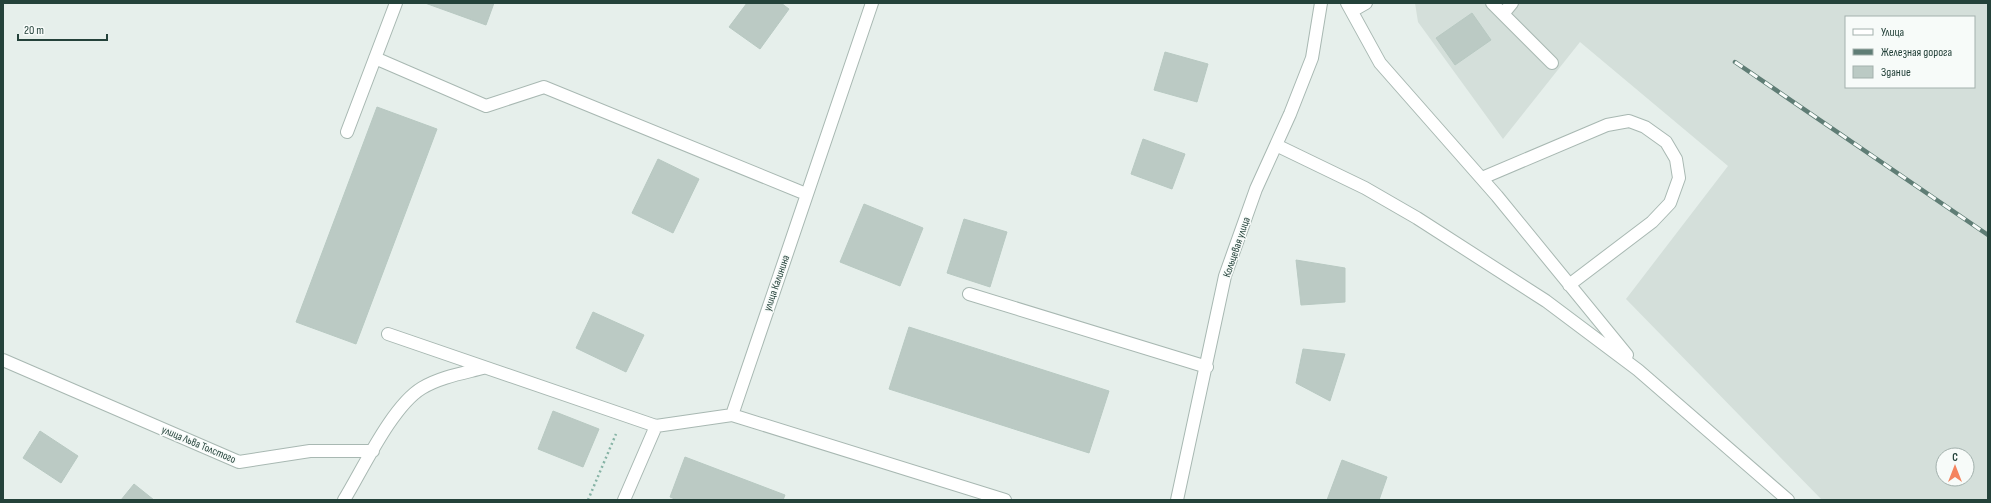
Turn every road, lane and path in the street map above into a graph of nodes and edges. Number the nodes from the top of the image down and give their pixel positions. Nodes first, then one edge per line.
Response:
1 (396, 3) edge
2 (872, 3) edge
3 (1321, 3) edge
4 (1366, 3) edge
5 (1492, 3) edge
6 (1512, 3) edge
7 (1349, 7) edge
8 (1503, 14) junction
9 (375, 58) junction
10 (1552, 63) dead end
11 (347, 132) dead end
12 (1276, 145) junction
13 (1482, 178) junction
14 (806, 194) junction
15 (1569, 285) junction
16 (969, 294) dead end
17 (388, 334) dead end
18 (3, 360) edge
19 (1206, 367) junction
20 (483, 368) junction
21 (1638, 370) junction
22 (732, 414) junction
23 (624, 416) junction
24 (656, 426) junction
25 (373, 451) junction
26 (344, 500) edge
27 (588, 500) edge
28 (624, 500) edge
29 (1005, 500) edge
30 (1177, 500) edge
31 (1788, 500) edge

1 - 9 street
2 - 14 street, улица Калинина
3 - 12 street, Кольцевая улица
4 - 7 street
5 - 8 street
6 - 8 street
7 - 13 street
8 - 10 street
9 - 11 street
9 - 14 street
12 - 19 street, Кольцевая улица
12 - 21 street
13 - 15 street
13 - 15 street
14 - 22 street, улица Калинина
15 - 21 street
16 - 19 street
17 - 20 street
18 - 25 street, улица Льва Толстого
19 - 30 street, Кольцевая улица
20 - 23 street
20 - 25 street
21 - 31 street
22 - 24 street
22 - 29 street
23 - 24 street
23 - 27 path
24 - 28 street
25 - 26 street

